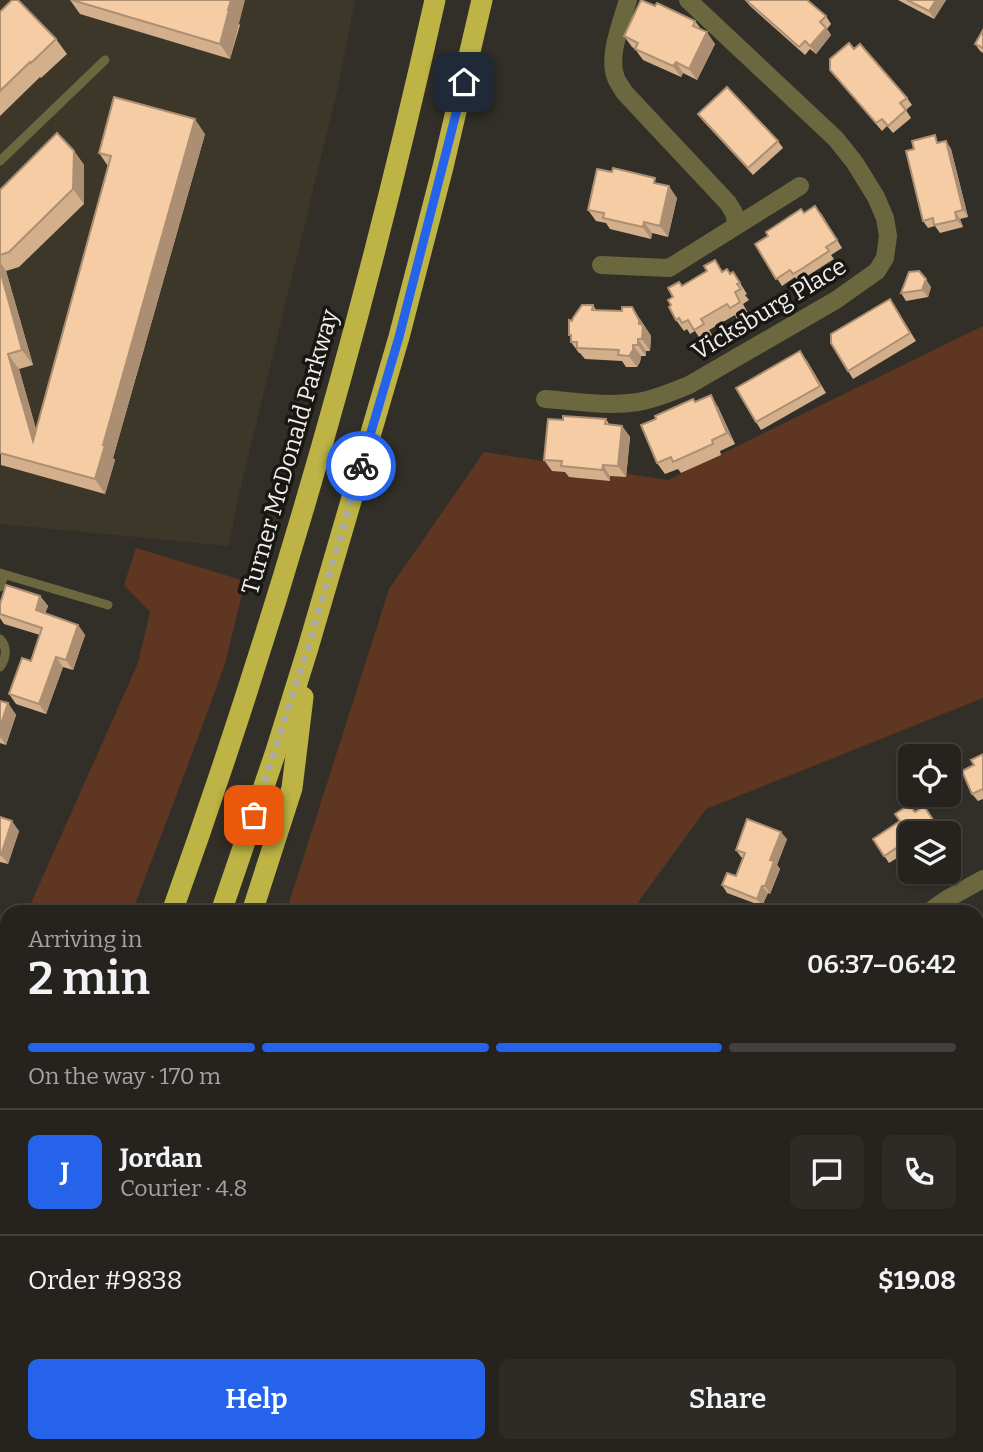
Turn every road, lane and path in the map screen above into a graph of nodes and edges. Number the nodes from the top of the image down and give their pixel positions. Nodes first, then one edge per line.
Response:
1 (435, 0) edge
2 (482, 0) edge
3 (628, 0) edge
4 (688, 0) edge
5 (105, 60) dead end
6 (0, 161) edge
7 (800, 186) dead end
8 (737, 225) junction
9 (601, 265) dead end
10 (545, 400) dead end
11 (2, 574) edge
12 (0, 587) edge
13 (108, 605) dead end
14 (0, 639) edge
15 (308, 648) junction
16 (0, 667) edge
17 (983, 879) edge
18 (174, 905) edge
19 (223, 905) edge
20 (254, 905) edge
21 (939, 905) edge

1 - 18 highway, Turner McDonald Parkway
2 - 15 highway
3 - 8 street
4 - 10 street, Vicksburg Place
5 - 6 lane
7 - 8 street
8 - 9 street
11 - 12 lane
11 - 13 lane
14 - 16 lane
15 - 19 highway
15 - 20 highway
17 - 21 street

